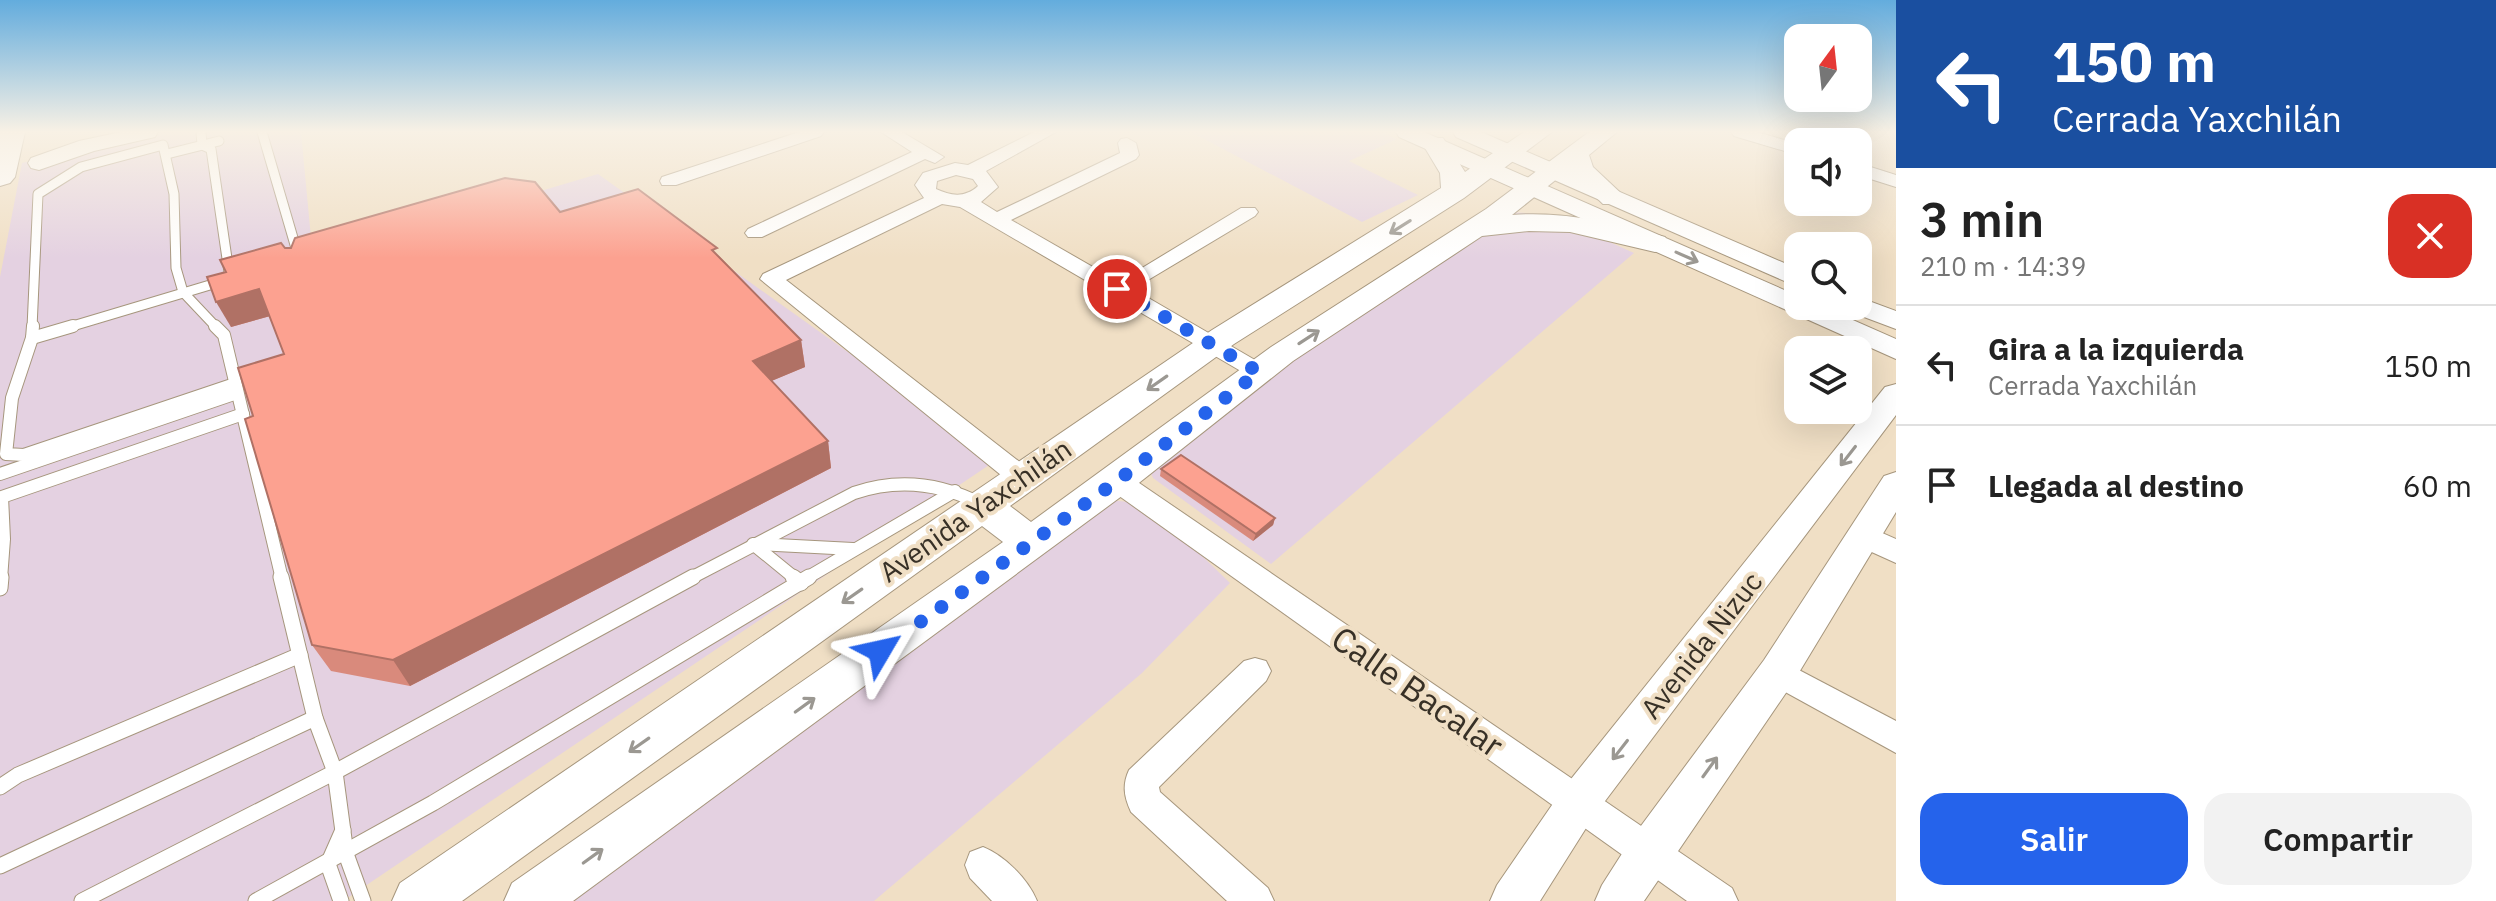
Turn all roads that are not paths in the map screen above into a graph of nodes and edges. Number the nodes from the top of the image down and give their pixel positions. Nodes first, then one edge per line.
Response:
1 (62, 174) edge
2 (171, 174) edge
3 (212, 174) edge
4 (274, 174) edge
5 (690, 174) edge
6 (879, 174) edge
7 (944, 174) edge
8 (978, 174) edge
9 (1090, 174) edge
10 (1453, 174) edge
11 (1479, 174) edge
12 (1548, 174) edge
13 (1581, 174) edge
14 (1586, 174) edge
15 (1874, 174) edge
16 (669, 181) dead end
17 (1896, 181) edge
18 (1453, 193) junction
19 (1613, 198) joint
20 (959, 199) junction
21 (1248, 212) dead end
22 (1005, 215) junction
23 (1485, 223) junction
24 (755, 233) dead end
25 (1655, 243) junction
26 (301, 266) edge
27 (1784, 273) edge
28 (1128, 284) junction
29 (183, 292) junction
30 (1872, 311) edge
31 (1896, 321) edge
32 (32, 338) junction
33 (1217, 341) junction
34 (1896, 350) edge
35 (1264, 368) junction
36 (236, 388) junction
37 (1896, 394) edge
38 (243, 414) junction
39 (0, 474) edge
40 (1021, 477) junction
41 (1117, 481) junction
42 (1896, 484) edge
43 (968, 498) junction
44 (1031, 543) junction
45 (753, 544) junction
46 (1880, 544) edge
47 (853, 549) junction
48 (801, 583) junction
49 (0, 588) edge
50 (300, 655) junction
51 (1255, 671) dead end
52 (1778, 672) junction
53 (315, 718) junction
54 (1896, 738) edge
55 (335, 772) junction
56 (18, 775) junction
57 (0, 779) edge
58 (0, 787) edge
59 (1578, 803) junction
60 (343, 830) junction
61 (1648, 853) junction
62 (346, 854) junction
63 (328, 864) junction
64 (983, 865) dead end
65 (0, 866) edge
66 (82, 901) edge
67 (256, 901) edge
68 (341, 901) edge
69 (363, 901) edge
70 (418, 901) edge
71 (530, 901) edge
72 (1018, 901) edge
73 (1255, 901) edge
74 (1513, 901) edge
75 (1618, 901) edge
76 (1719, 901) edge

1 - 32 lane
2 - 29 lane
3 - 29 lane
4 - 26 lane
5 - 16 street
6 - 24 street
7 - 20 street
8 - 20 street
9 - 22 street
10 - 18 main road
11 - 18 main road, Avenida Yaxchilán
12 - 23 main road, Avenida Yaxchilán
13 - 25 street
14 - 19 main road
15 - 17 street
18 - 23 main road
18 -> 33 main road, Avenida Yaxchilán
19 - 27 street
20 - 22 street
20 - 33 street
20 - 40 street
21 - 28 street
22 - 28 street
23 - 25 main road
35 -> 23 main road, Avenida Yaxchilán
25 -> 34 street
28 - 33 street
29 - 32 lane
29 - 36 lane
30 - 31 street
32 - 36 lane
33 - 35 street
33 -> 40 main road, Avenida Yaxchilán
35 - 41 main road, Avenida Yaxchilán
36 - 38 lane
36 - 39 lane
37 -> 59 street, Avenida Nizuc
38 - 49 lane
38 - 50 lane
40 - 43 main road, Avenida Yaxchilán
41 - 44 main road, Avenida Yaxchilán
41 - 59 street, Calle Bacalar
42 - 46 street
43 - 44 main road
43 - 45 lane
43 - 47 lane
43 -> 70 main road, Avenida Yaxchilán
71 -> 44 main road, Avenida Yaxchilán
45 - 47 lane
45 - 48 lane
45 - 55 lane
46 - 52 street
47 - 48 lane
48 - 62 lane
50 - 53 lane
50 - 56 lane
51 - 73 street
52 - 54 street
61 -> 52 street
53 - 55 lane
53 - 65 lane
55 - 60 lane
55 - 66 lane
56 - 57 lane
56 - 58 lane
59 - 61 street, Calle Bacalar
59 - 74 street, Avenida Nizuc
60 - 62 lane
60 - 63 lane
61 - 75 street
61 - 76 street, Calle Bacalar
62 - 63 lane
62 - 69 lane
63 - 67 lane
63 - 68 lane
64 - 72 street

